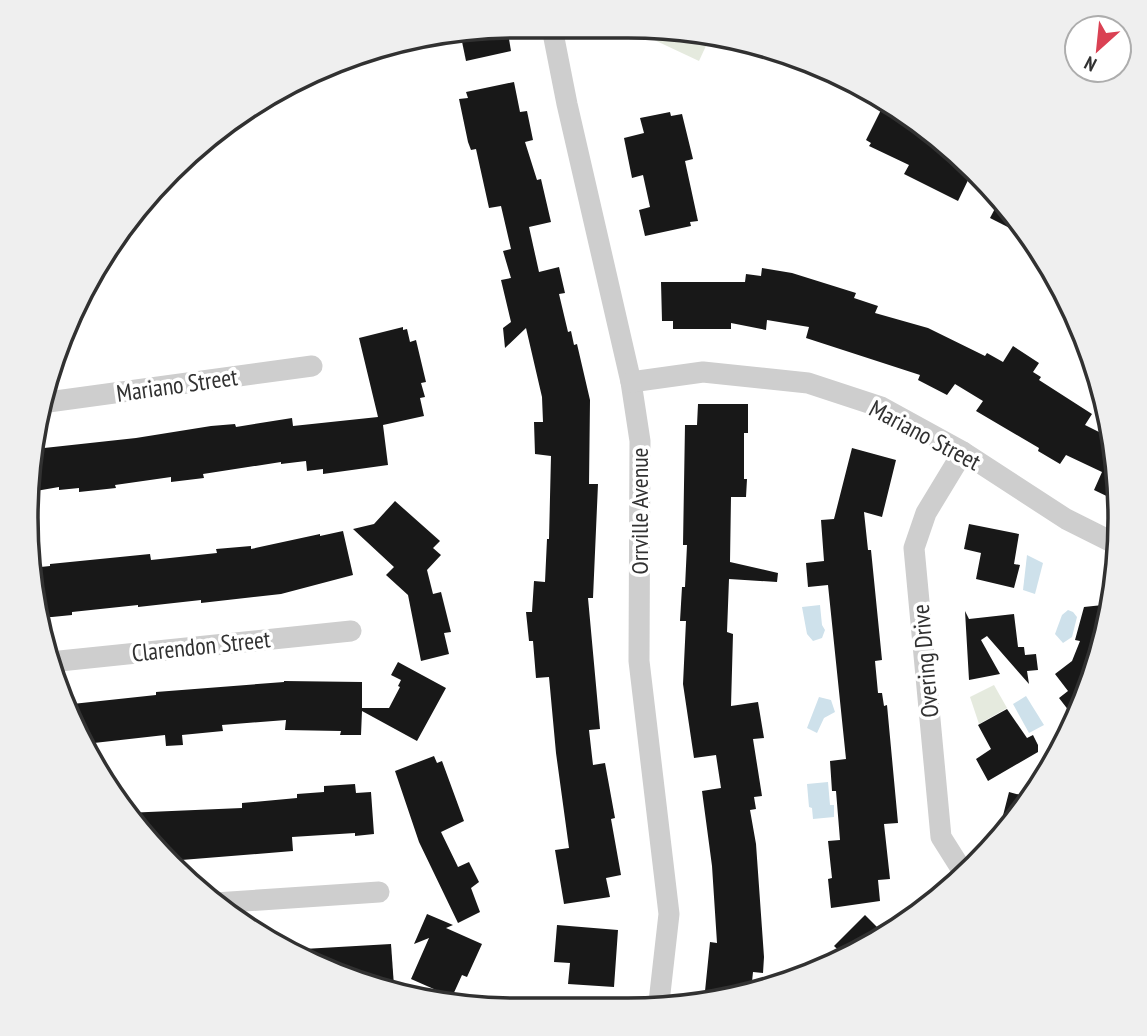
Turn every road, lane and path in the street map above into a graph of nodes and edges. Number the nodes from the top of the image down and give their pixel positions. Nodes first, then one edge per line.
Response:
1 (554, 38) edge
2 (312, 366) dead end
3 (631, 382) junction
4 (53, 401) edge
5 (963, 452) junction
6 (1107, 540) edge
7 (351, 631) dead end
8 (61, 661) edge
9 (959, 866) edge
10 (379, 892) dead end
11 (231, 902) edge
12 (660, 996) edge

1 - 3 street, Orrville Avenue
2 - 4 street, Mariano Street
3 - 5 street, Mariano Street
3 - 12 street, Orrville Avenue
5 - 6 street, Mariano Street
5 - 9 street, Overing Drive
7 - 8 street, Clarendon Street
10 - 11 street

